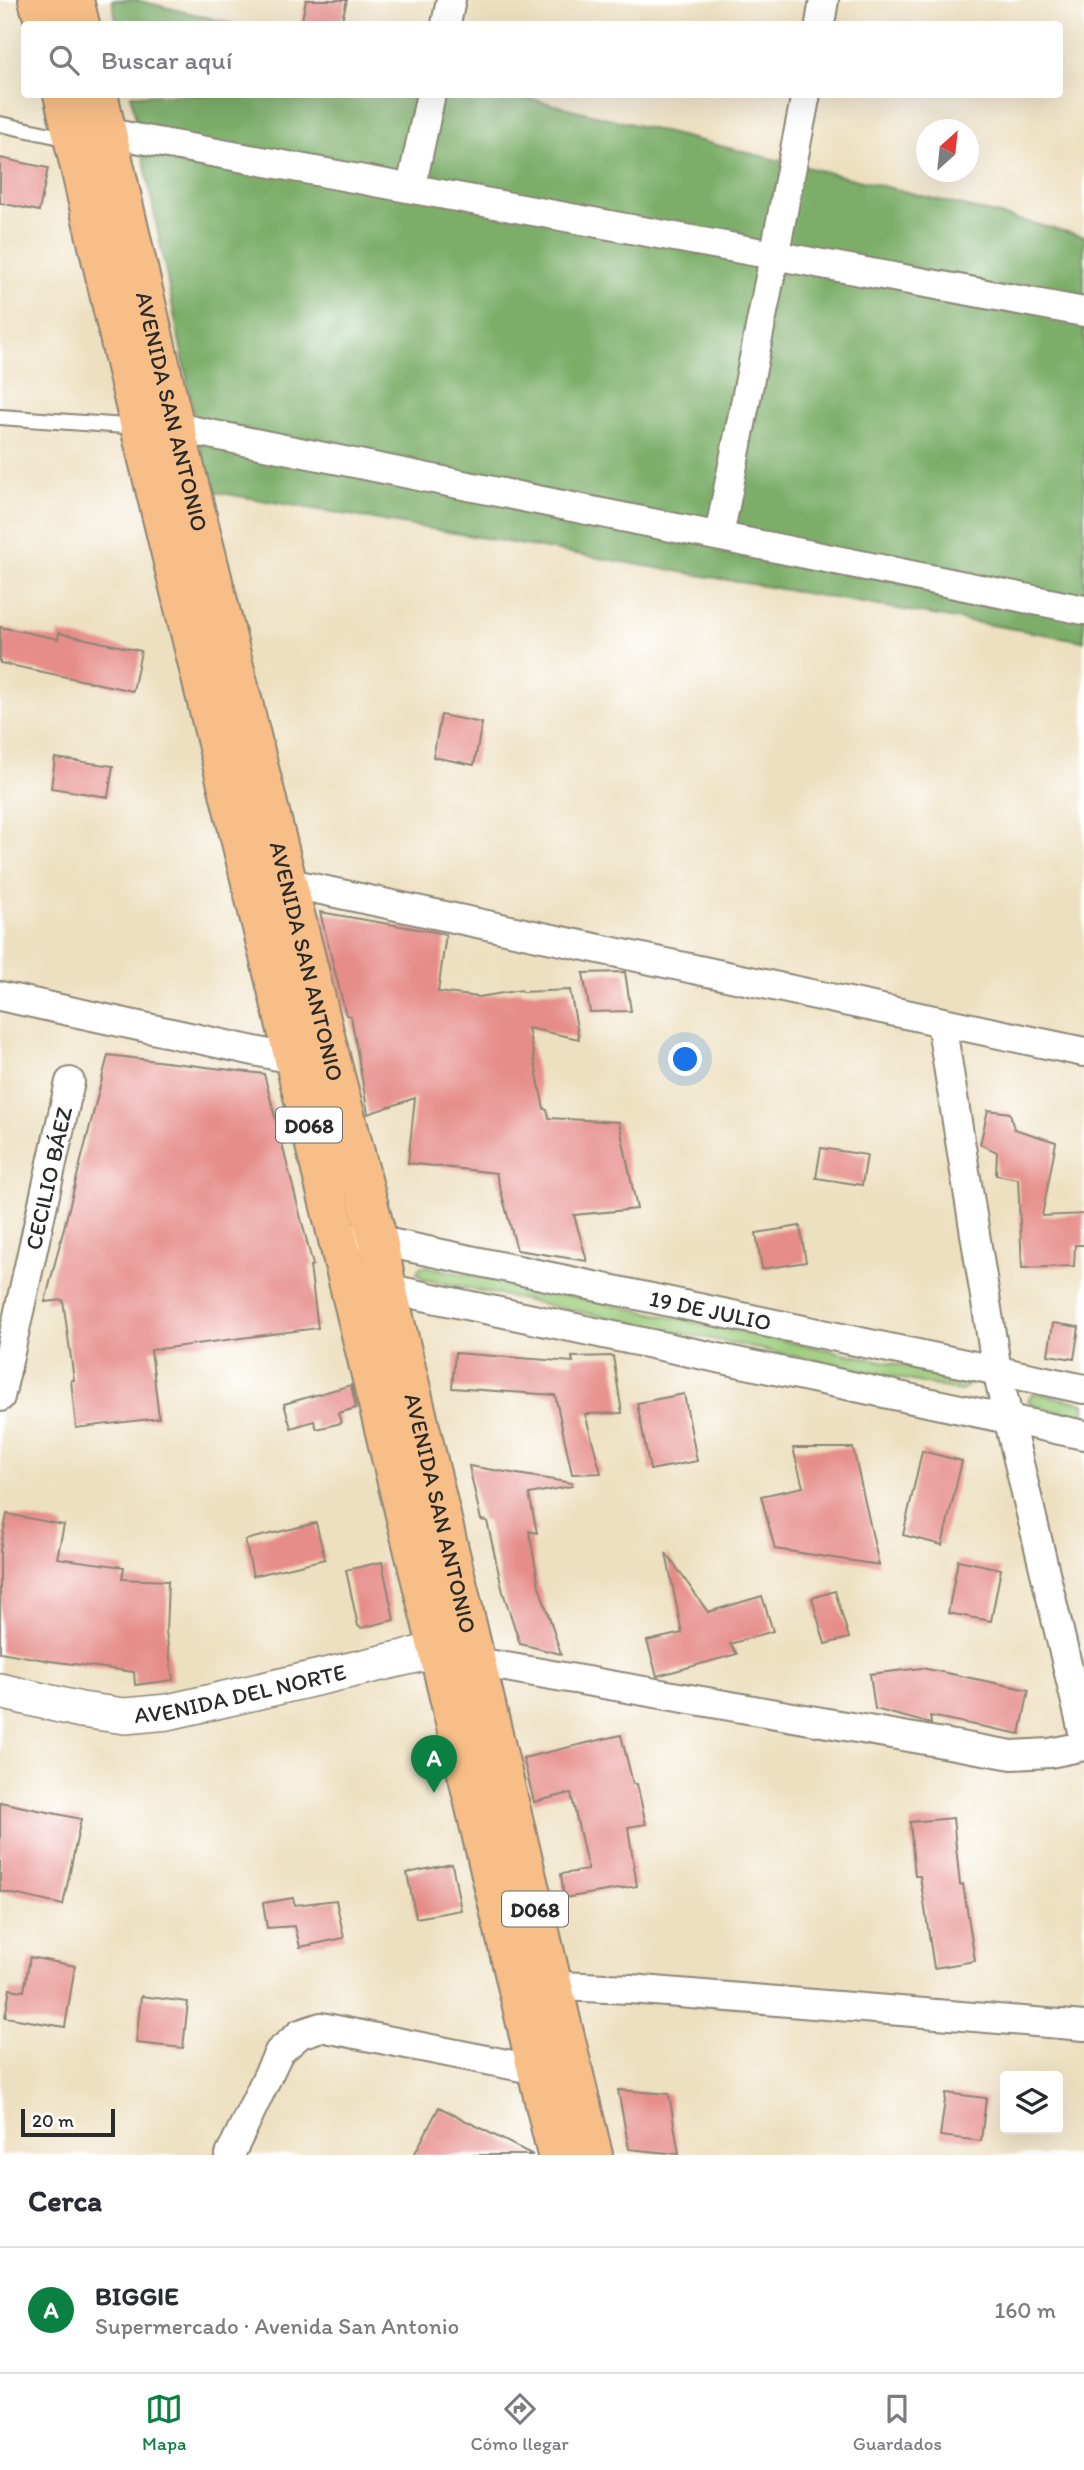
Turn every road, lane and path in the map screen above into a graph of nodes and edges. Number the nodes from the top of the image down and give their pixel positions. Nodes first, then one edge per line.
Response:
1 (38, 0) edge
2 (74, 0) edge
3 (451, 0) edge
4 (824, 0) edge
5 (44, 21) edge
6 (79, 21) edge
7 (447, 21) edge
8 (820, 21) edge
9 (66, 98) edge
10 (97, 98) edge
11 (430, 98) edge
12 (805, 98) edge
13 (0, 124) edge
14 (91, 137) junction
15 (411, 188) junction
16 (774, 255) junction
17 (1084, 312) edge
18 (0, 417) edge
19 (157, 427) junction
20 (719, 536) junction
21 (1084, 610) edge
22 (289, 883) junction
23 (0, 996) edge
24 (941, 1022) junction
25 (1084, 1052) edge
26 (293, 1059) junction
27 (333, 1068) junction
28 (69, 1082) dead end
29 (336, 1233) junction
30 (378, 1241) junction
31 (348, 1280) junction
32 (387, 1288) junction
33 (997, 1371) junction
34 (1084, 1389) edge
35 (0, 1396) edge
36 (1008, 1419) junction
37 (1084, 1435) edge
38 (438, 1650) junction
39 (477, 1662) junction
40 (0, 1691) edge
41 (1084, 1736) edge
42 (1084, 1746) edge
43 (534, 1984) junction
44 (1084, 2026) edge
45 (536, 2071) junction
46 (574, 2075) junction
47 (230, 2155) edge
48 (557, 2155) edge
49 (593, 2155) edge

1 - 5 main road
2 - 6 main road
3 - 7 street
4 - 8 street
9 - 14 main road, AVENIDA SAN ANTONIO / D068
10 - 14 main road, AVENIDA SAN ANTONIO / D068
11 - 15 street
12 - 16 street
13 - 14 lane
14 - 15 street
14 - 19 main road, AVENIDA SAN ANTONIO / D068
15 - 16 street
16 - 17 street
16 - 20 street
18 - 19 lane
19 - 20 street
19 - 22 main road, AVENIDA SAN ANTONIO / D068
19 - 26 main road, AVENIDA SAN ANTONIO / D068
20 - 21 street
22 - 24 street
22 - 27 main road, AVENIDA SAN ANTONIO / D068
23 - 26 street
24 - 25 street
24 - 33 street
26 - 27 street
26 - 29 main road, AVENIDA SAN ANTONIO / D068
27 - 30 main road, AVENIDA SAN ANTONIO / D068
28 - 35 street, CECILIO BÁEZ
29 - 30 street, 19 DE JULIO
29 - 31 main road, AVENIDA SAN ANTONIO / D068
30 - 32 main road, AVENIDA SAN ANTONIO / D068
30 - 33 street, 19 DE JULIO
31 - 32 street, 19 DE JULIO
31 - 38 main road, AVENIDA SAN ANTONIO / D068
32 - 36 street, 19 DE JULIO
32 - 39 main road, AVENIDA SAN ANTONIO / D068
33 - 34 street, 19 DE JULIO
33 - 36 street
36 - 37 street, 19 DE JULIO
36 - 41 street
38 - 39 street
38 - 40 street, AVENIDA DEL NORTE
38 - 43 main road, AVENIDA SAN ANTONIO / D068
39 - 42 street
39 - 43 main road, AVENIDA SAN ANTONIO / D068
43 - 44 street
43 - 45 main road, AVENIDA SAN ANTONIO / D068
43 - 46 main road, AVENIDA SAN ANTONIO / D068
45 - 46 street
45 - 47 street
45 - 48 main road, AVENIDA SAN ANTONIO / D068
46 - 49 main road, AVENIDA SAN ANTONIO / D068

